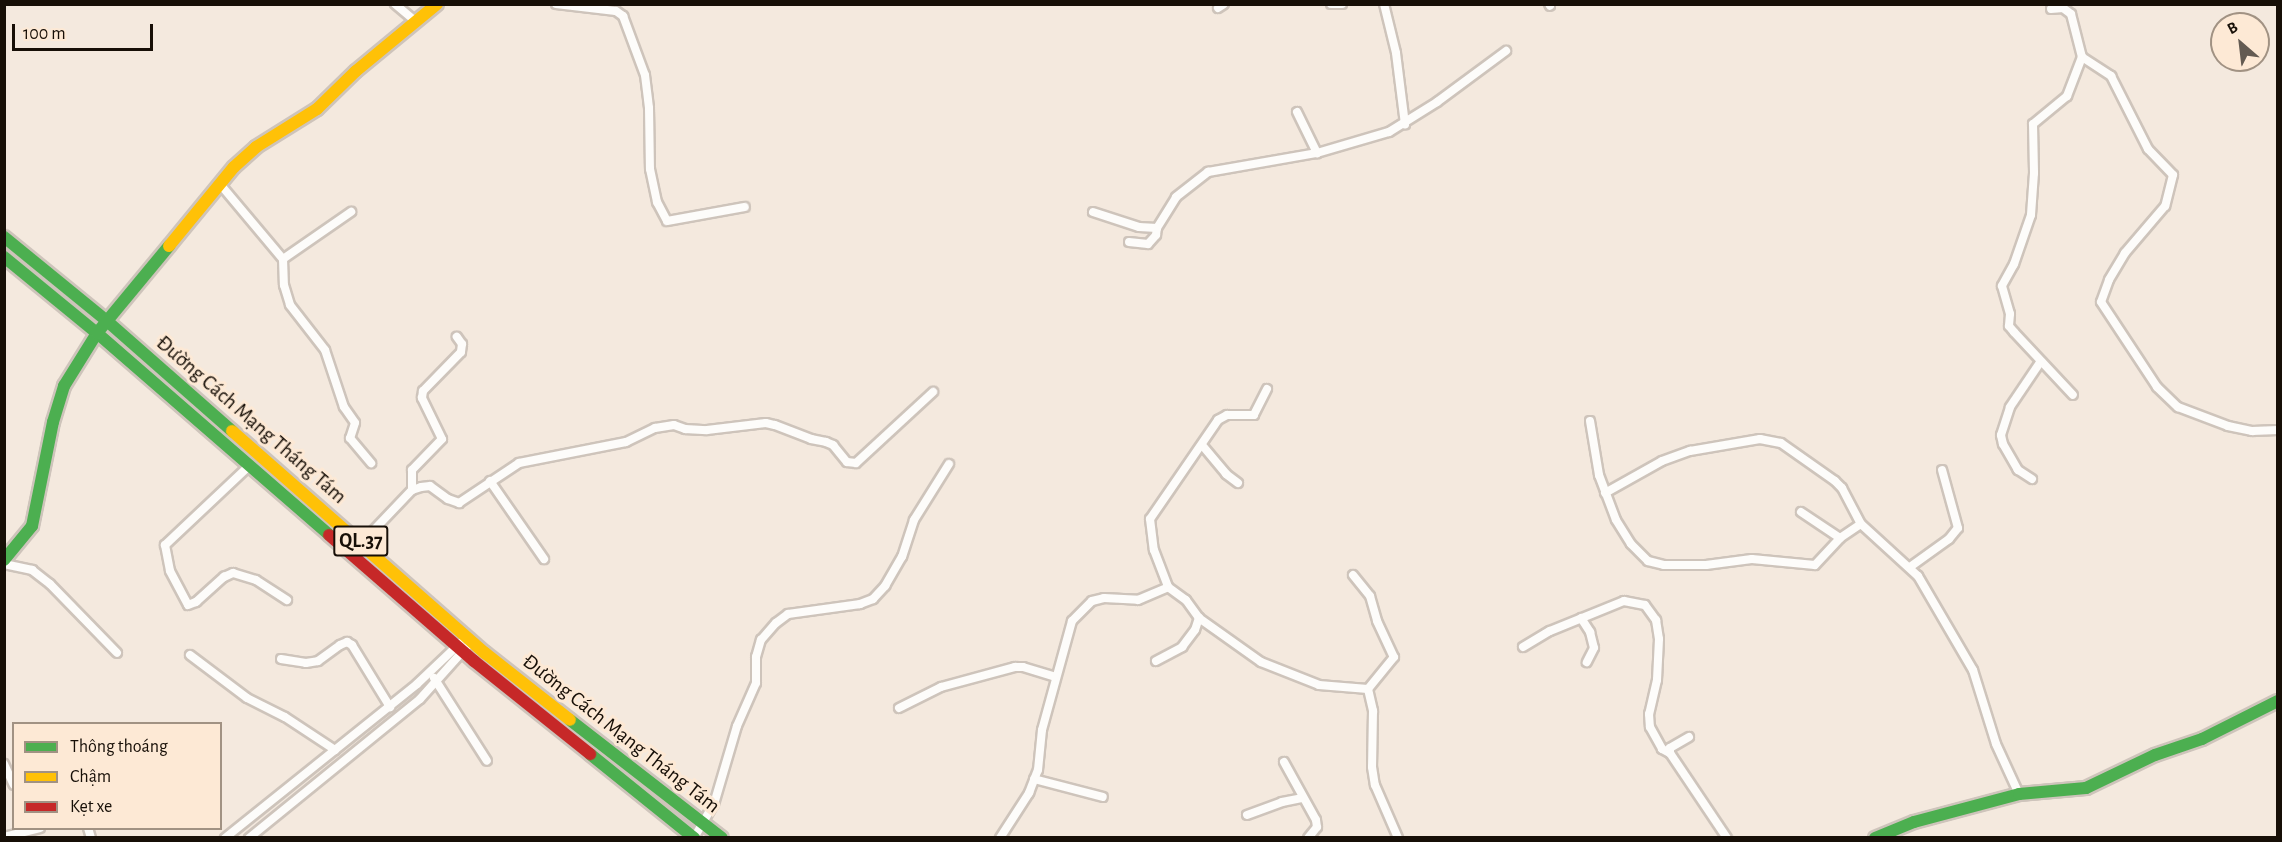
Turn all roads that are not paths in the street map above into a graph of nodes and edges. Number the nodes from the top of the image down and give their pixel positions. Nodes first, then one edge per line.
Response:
1 (395, 4) edge
2 (437, 4) edge
3 (556, 4) edge
4 (1331, 4) edge
5 (1342, 4) edge
6 (1384, 4) edge
7 (2051, 9) dead end
8 (415, 21) junction
9 (1506, 51) dead end
10 (2082, 57) junction
11 (1297, 112) dead end
12 (1405, 124) junction
13 (1317, 153) junction
14 (220, 184) junction
15 (745, 207) dead end
16 (351, 212) dead end
17 (1093, 212) dead end
18 (1157, 228) junction
19 (4, 237) edge
20 (1129, 242) dead end
21 (4, 257) edge
22 (283, 259) junction
23 (107, 321) junction
24 (97, 333) junction
25 (457, 337) dead end
26 (2042, 361) junction
27 (1267, 389) dead end
28 (933, 392) dead end
29 (2073, 395) dead end
30 (1590, 421) dead end
31 (2277, 430) edge
32 (1202, 445) junction
33 (371, 463) dead end
34 (949, 464) dead end
35 (250, 465) junction
36 (1942, 470) dead end
37 (2032, 479) dead end
38 (490, 481) junction
39 (1238, 483) dead end
40 (412, 490) junction
41 (1605, 493) junction
42 (1801, 512) dead end
43 (1862, 524) junction
44 (1840, 538) junction
45 (362, 543) junction
46 (351, 554) junction
47 (544, 559) dead end
48 (4, 562) edge
49 (1910, 567) junction
50 (1353, 575) dead end
51 (1168, 587) junction
52 (287, 600) dead end
53 (1199, 618) junction
54 (1581, 618) junction
55 (469, 639) junction
56 (1523, 647) dead end
57 (460, 649) junction
58 (117, 653) dead end
59 (190, 655) dead end
60 (281, 659) dead end
61 (1156, 661) dead end
62 (1587, 662) dead end
63 (430, 672) junction
64 (1056, 677) junction
65 (435, 683) junction
66 (1368, 689) junction
67 (2277, 701) edge
68 (390, 707) junction
69 (899, 708) dead end
70 (1689, 736) dead end
71 (335, 750) junction
72 (1670, 753) junction
73 (617, 755) junction
74 (487, 761) dead end
75 (1284, 762) dead end
76 (606, 768) junction
77 (1034, 779) junction
78 (2019, 794) junction
79 (1103, 797) dead end
80 (1302, 798) junction
81 (264, 806) junction
82 (1247, 815) dead end
83 (273, 818) junction
84 (703, 824) junction
85 (25, 833) edge
86 (4, 837) edge
87 (225, 837) edge
88 (249, 837) edge
89 (694, 837) edge
90 (722, 837) edge
91 (1000, 837) edge
92 (1308, 837) edge
93 (1398, 837) edge
94 (1727, 837) edge
95 (1875, 837) edge

1 - 8 street
2 - 8 main road
3 - 15 street
4 - 5 street
6 - 12 street
7 - 10 street
8 - 14 main road
9 - 12 street
10 - 26 street
10 - 31 street
11 - 13 street
12 - 13 street
13 - 18 street
14 - 22 street
14 - 23 main road
16 - 22 street
17 - 18 street
18 - 20 street
19 - 23 main road, Đường Cách Mạng Tháng Tám / QL.37
21 - 24 main road, Đường Cách Mạng Tháng Tám / QL.37
22 - 33 street
23 - 24 main road
23 - 45 main road, Đường Cách Mạng Tháng Tám / QL.37
24 - 35 main road, Đường Cách Mạng Tháng Tám / QL.37
24 - 48 main road
25 - 40 street
26 - 29 street
26 - 37 street
27 - 32 street
28 - 38 street
30 - 41 street
32 - 39 street
32 - 51 street
34 - 84 street
35 - 46 main road, Đường Cách Mạng Tháng Tám / QL.37
35 - 52 street
36 - 49 street
38 - 40 street
38 - 47 street
40 - 45 street
41 - 43 street
41 - 44 street
42 - 44 street
43 - 44 street
43 - 49 street
45 - 46 street
45 - 55 main road, Đường Cách Mạng Tháng Tám / QL.37
46 - 57 main road, Đường Cách Mạng Tháng Tám / QL.37
48 - 58 street
49 - 78 street
50 - 66 street
51 - 53 street
51 - 64 street
53 - 61 street
53 - 66 street
54 - 56 street
54 - 62 street
54 - 72 street
55 - 57 street
55 - 73 main road, Đường Cách Mạng Tháng Tám / QL.37
57 - 63 street
57 - 65 street
57 - 76 main road, Đường Cách Mạng Tháng Tám / QL.37
59 - 71 street
60 - 68 street
63 - 65 street
63 - 68 street
64 - 69 street
64 - 77 street
65 - 74 street
65 - 83 street
66 - 93 street
67 - 78 main road
68 - 71 street
70 - 72 street
71 - 81 street
72 - 94 street
73 - 76 main road
73 - 84 main road, Đường Cách Mạng Tháng Tám / QL.37
75 - 80 street
76 - 89 main road, Đường Cách Mạng Tháng Tám / QL.37
77 - 79 street
77 - 91 street
78 - 95 main road
80 - 82 street
80 - 92 street
81 - 83 street
81 - 87 street
83 - 88 street
84 - 89 street
84 - 90 main road, Đường Cách Mạng Tháng Tám / QL.37
85 - 86 street

